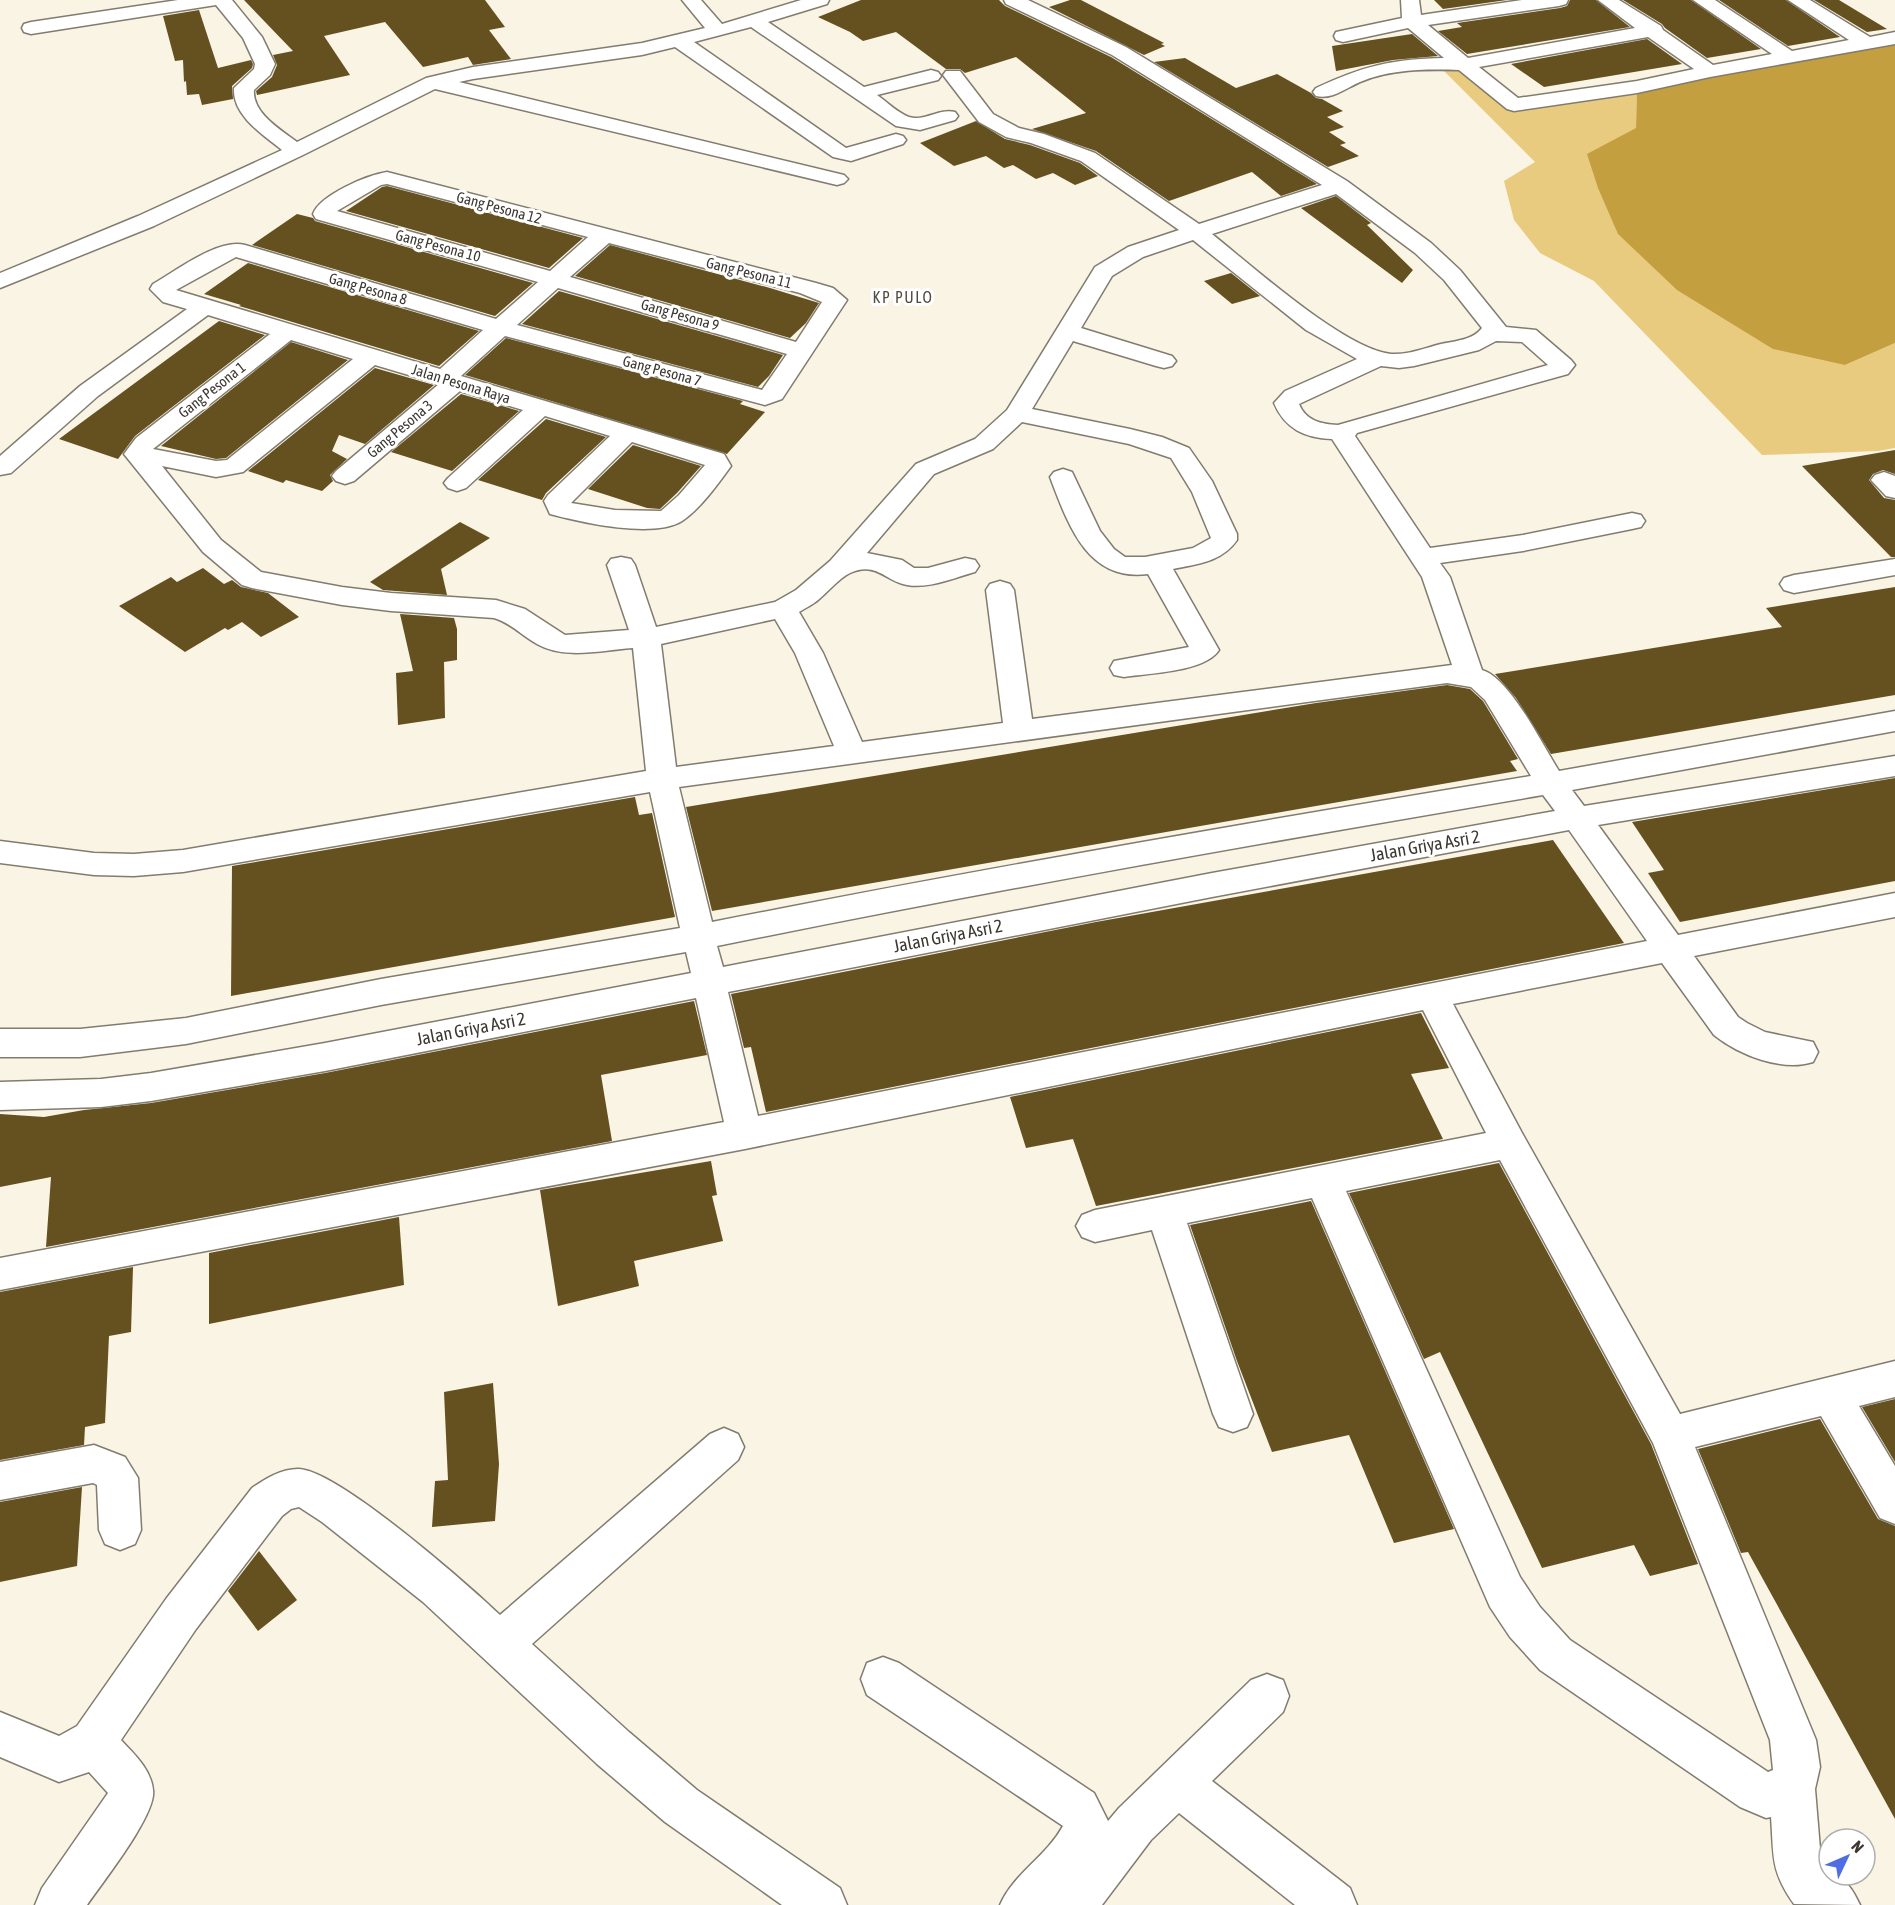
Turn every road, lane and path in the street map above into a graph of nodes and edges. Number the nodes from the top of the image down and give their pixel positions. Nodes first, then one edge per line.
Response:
1 (214, 0) edge
2 (222, 0) edge
3 (691, 0) edge
4 (820, 0) edge
5 (1013, 0) edge
6 (1060, 0) edge
7 (1410, 0) edge
8 (1559, 0) edge
9 (1607, 0) edge
10 (1702, 0) edge
11 (1805, 1) edge
12 (1032, 8) junction
13 (754, 21) junction
14 (1412, 22) junction
15 (31, 28) dead end
16 (1654, 30) junction
17 (718, 31) junction
18 (1343, 36) dead end
19 (1895, 38) edge
20 (679, 41) junction
21 (1867, 43) junction
22 (1789, 57) junction
23 (1464, 64) junction
24 (1710, 71) junction
25 (433, 82) junction
26 (1323, 92) dead end
27 (859, 94) junction
28 (948, 116) dead end
29 (896, 141) dead end
30 (296, 151) junction
31 (394, 179) joint
32 (837, 180) dead end
33 (1339, 186) junction
34 (1196, 232) junction
35 (603, 236) junction
36 (237, 250) joint
37 (556, 279) junction
38 (0, 281) edge
39 (204, 307) junction
40 (500, 328) junction
41 (288, 331) junction
42 (1066, 331) junction
43 (1491, 334) junction
44 (803, 351) junction
45 (370, 357) junction
46 (1377, 359) junction
47 (1164, 361) dead end
48 (450, 380) junction
49 (540, 407) junction
50 (1017, 414) junction
51 (628, 432) junction
52 (1343, 432) junction
53 (139, 453) junction
54 (1, 472) edge
55 (345, 476) dead end
56 (1063, 477) dead end
57 (457, 483) dead end
58 (1632, 521) dead end
59 (1422, 557) junction
60 (1156, 563) junction
61 (621, 564) dead end
62 (965, 566) dead end
63 (840, 567) junction
64 (1895, 567) edge
65 (1794, 584) dead end
66 (999, 590) dead end
67 (783, 609) junction
68 (646, 638) junction
69 (1124, 668) dead end
70 (1470, 676) junction
71 (1895, 721) edge
72 (1019, 730) junction
73 (852, 753) junction
74 (1895, 766) edge
75 (662, 779) junction
76 (1551, 783) junction
77 (1576, 818) junction
78 (0, 852) edge
79 (1892, 911) edge
80 (700, 939) junction
81 (1670, 950) junction
82 (709, 980) junction
83 (1432, 995) junction
84 (0, 1043) edge
85 (1801, 1052) dead end
86 (0, 1096) edge
87 (745, 1134) junction
88 (1509, 1143) junction
89 (1323, 1181) junction
90 (1165, 1213) junction
91 (1095, 1226) dead end
92 (0, 1274) edge
93 (1895, 1379) edge
94 (1830, 1395) junction
95 (1233, 1414) dead end
96 (1670, 1435) junction
97 (724, 1447) dead end
98 (0, 1480) edge
99 (1895, 1504) edge
100 (120, 1530) dead end
101 (500, 1644) junction
102 (883, 1679) dead end
103 (1267, 1696) dead end
104 (0, 1734) edge
105 (93, 1742) junction
106 (1177, 1784) junction
107 (1792, 1789) junction
108 (59, 1905) edge
109 (823, 1905) edge
110 (1024, 1905) edge
111 (1072, 1905) edge
112 (1333, 1905) edge
113 (1836, 1905) edge

1 - 15 street
2 - 30 street
3 - 17 street
4 - 13 street
5 - 12 street
6 - 12 street
7 - 14 street
8 - 14 street
9 - 16 street
10 - 22 street
11 - 21 street
12 - 33 street
13 - 17 street
13 - 27 street
14 - 18 street
14 - 23 street
16 - 23 street
16 - 24 street
17 - 20 street
19 - 21 street
20 - 25 street
20 - 29 street
21 - 22 street
22 - 24 street
23 - 24 street
23 - 26 street
25 - 30 street
25 - 32 street
27 - 28 street
27 - 34 street
30 - 38 street
31 - 35 street, Gang Pesona 12
31 - 37 street, Gang Pesona 10
33 - 34 street
33 - 43 street
34 - 42 street
34 - 46 street
35 - 37 street, Gang Pesona 3
35 - 44 street, Gang Pesona 11
36 - 39 street, Jalan Pesona Raya
36 - 40 street, Gang Pesona 8
37 - 40 street, Gang Pesona 3
37 - 44 street, Gang Pesona 9
39 - 41 street, Jalan Pesona Raya
39 - 54 street
40 - 44 street, Gang Pesona 7
40 - 48 street, Gang Pesona 3
41 - 45 street, Jalan Pesona Raya
41 - 53 street, Gang Pesona 1
42 - 47 street
42 - 50 street
43 - 46 street
43 - 52 street
45 - 48 street, Jalan Pesona Raya
45 - 53 street
46 - 52 street
48 - 49 street, Jalan Pesona Raya
48 - 55 street, Gang Pesona 3
49 - 51 street, Jalan Pesona Raya
49 - 57 street
50 - 60 street
50 - 63 street
51 - 51 street, Jalan Pesona Raya
52 - 59 street
53 - 68 street
56 - 60 street
58 - 59 street
59 - 70 street
60 - 69 street
61 - 68 street
62 - 63 street
63 - 67 street
64 - 65 street
66 - 72 street
67 - 68 street
67 - 73 street
68 - 75 street
70 - 72 street
70 - 76 street
71 - 76 street
72 - 73 street
73 - 75 street
74 - 77 street, Jalan Griya Asri 2
75 - 78 street
75 - 80 street
76 - 77 street
76 - 80 street
77 - 81 street
77 - 82 street, Jalan Griya Asri 2
79 - 81 street
80 - 82 street
80 - 84 street
81 - 83 street
81 - 85 street
82 - 86 street, Jalan Griya Asri 2
82 - 87 street
83 - 87 street
83 - 88 street
87 - 92 street
88 - 89 street
88 - 96 street
89 - 90 street
89 - 107 street
90 - 91 street
90 - 95 street
93 - 94 street
94 - 96 street
94 - 99 street
96 - 107 street
97 - 101 street
98 - 100 street
101 - 105 street
101 - 109 street
102 - 110 street
103 - 106 street
104 - 105 street
105 - 108 street
106 - 111 street
106 - 112 street
107 - 113 street

